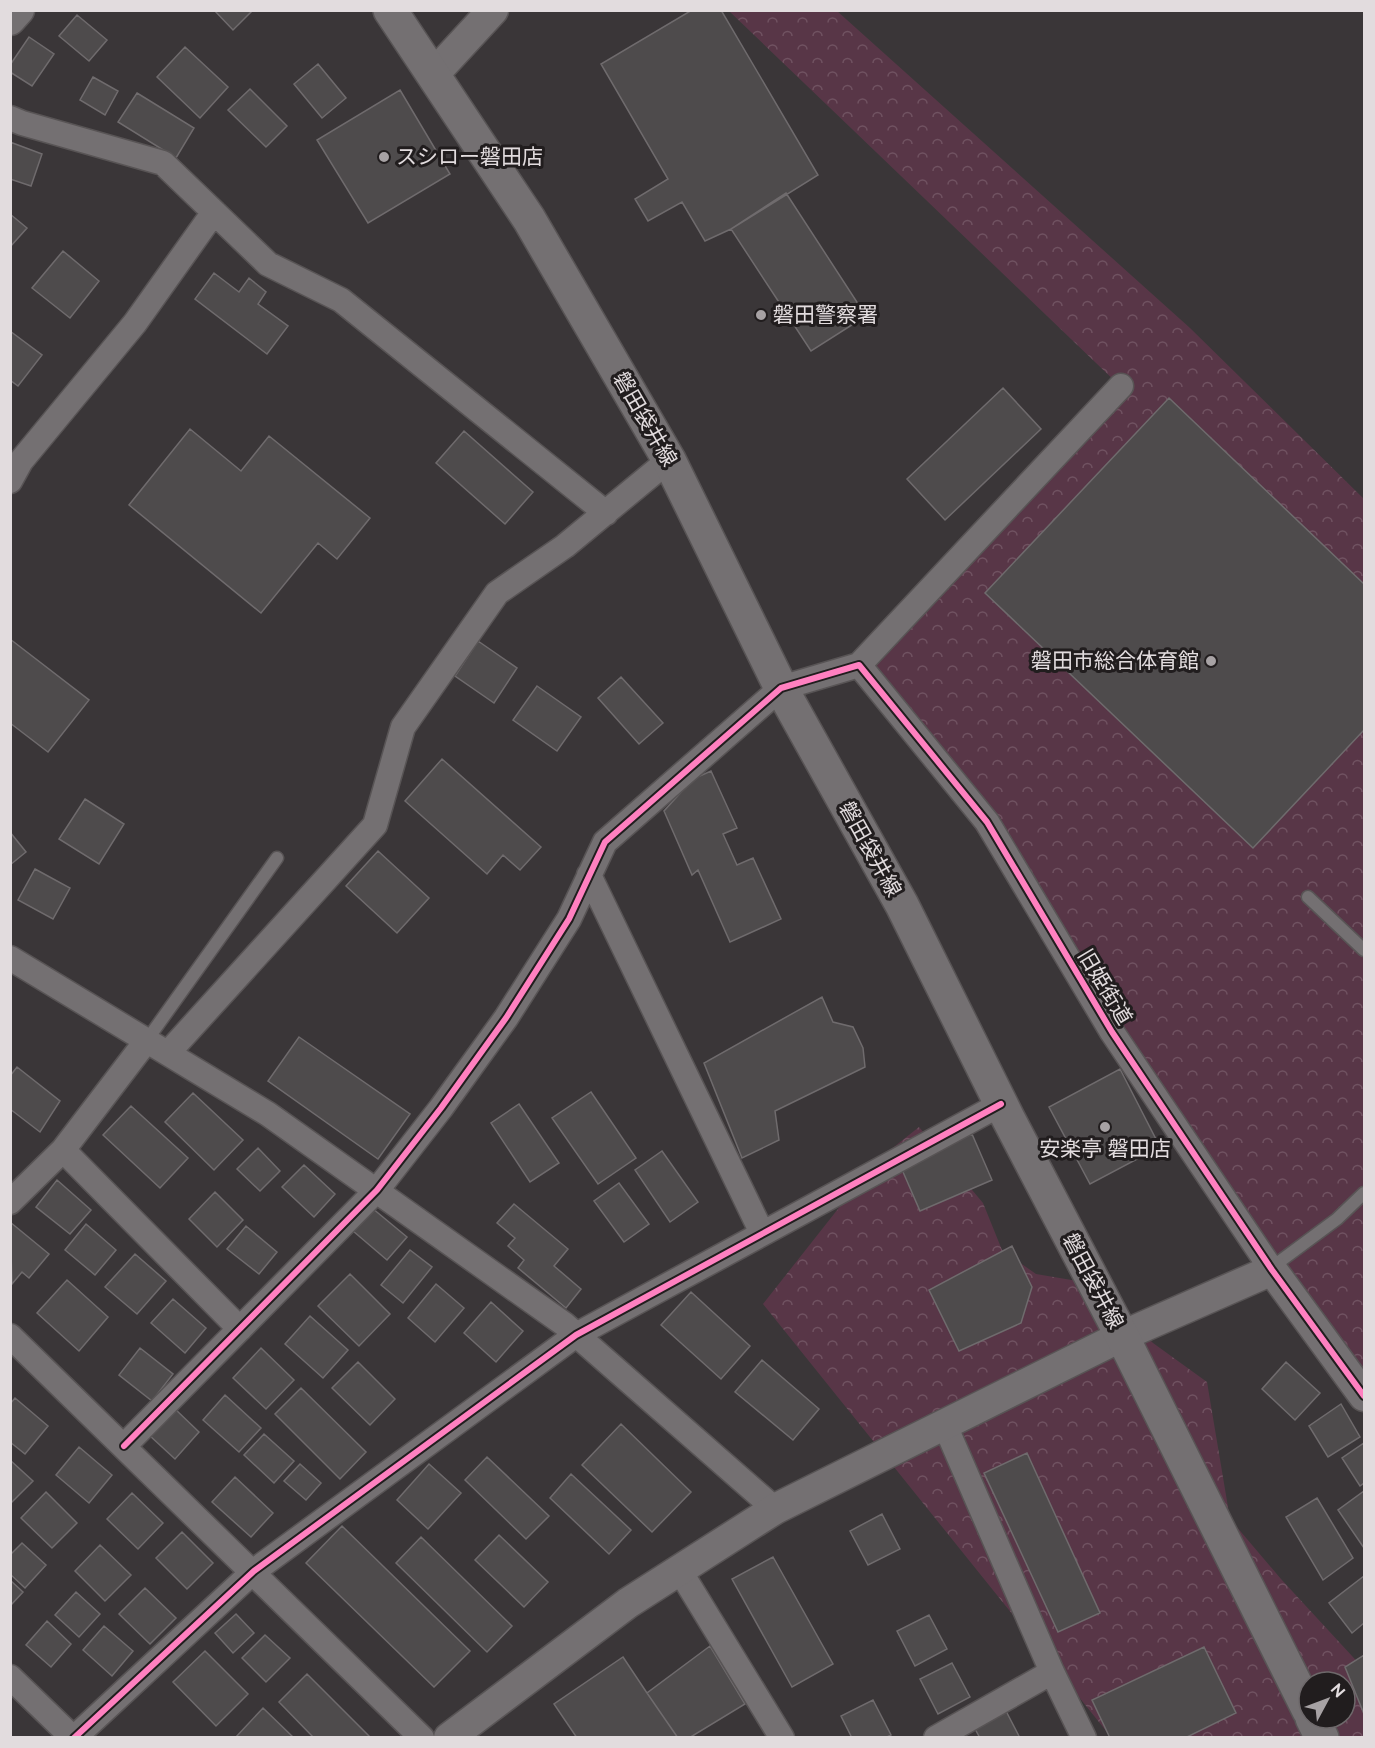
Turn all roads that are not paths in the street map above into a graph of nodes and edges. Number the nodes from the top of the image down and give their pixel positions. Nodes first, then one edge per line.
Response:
1 (390, 10) edge
2 (493, 10) edge
3 (434, 74) junction
4 (10, 118) edge
5 (214, 212) junction
6 (1121, 386) dead end
7 (669, 460) junction
8 (10, 481) edge
9 (606, 513) junction
10 (859, 665) junction
11 (781, 688) junction
12 (277, 858) dead end
13 (589, 875) junction
14 (1308, 897) dead end
15 (1365, 950) edge
16 (10, 958) edge
17 (147, 1040) junction
18 (168, 1053) junction
19 (1001, 1104) junction
20 (63, 1150) junction
21 (377, 1190) junction
22 (1365, 1193) edge
23 (10, 1202) edge
24 (762, 1233) junction
25 (1272, 1270) junction
26 (240, 1329) junction
27 (576, 1335) junction
28 (10, 1336) edge
29 (1122, 1336) junction
30 (1365, 1396) edge
31 (944, 1423) junction
32 (124, 1446) junction
33 (776, 1509) junction
34 (254, 1571) junction
35 (680, 1571) junction
36 (1052, 1672) junction
37 (10, 1677) edge
38 (1297, 1687) edge
39 (74, 1737) edge
40 (422, 1737) edge
41 (449, 1737) edge
42 (782, 1737) edge
43 (936, 1737) edge
44 (1084, 1737) edge

1 - 3 main road, 磐田袋井線
2 - 3 street
3 - 7 main road, 磐田袋井線
4 - 5 street
5 - 8 street
5 - 9 street
6 - 10 street
7 - 9 street
7 - 11 main road, 磐田袋井線
9 - 18 street
10 - 11 street
10 - 25 street, 旧姫街道
11 - 13 street
11 - 19 main road, 磐田袋井線
12 - 17 lane
13 - 21 street
13 - 24 street
14 - 15 lane
16 - 17 street
17 - 18 street
17 - 20 street
18 - 21 street
19 - 24 street
19 - 29 main road, 磐田袋井線
20 - 23 street
20 - 26 street
21 - 26 street
21 - 27 street
22 - 25 lane
24 - 27 street
25 - 29 street
25 - 30 street, 旧姫街道
26 - 32 street
27 - 33 street
27 - 34 street
28 - 32 street
29 - 31 street
29 - 38 main road, 磐田袋井線
31 - 33 street
31 - 36 street
32 - 34 street
33 - 35 street
34 - 39 street
34 - 40 street
35 - 41 street
35 - 42 street
36 - 43 street
36 - 44 street
37 - 39 street

